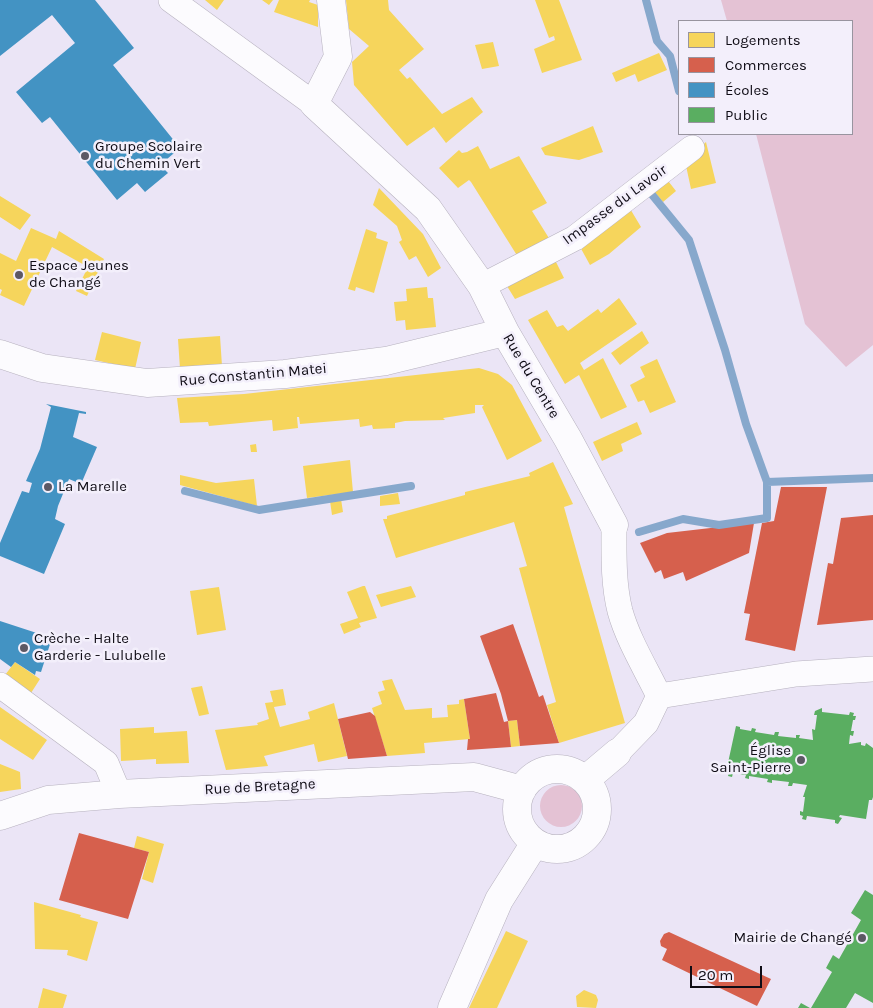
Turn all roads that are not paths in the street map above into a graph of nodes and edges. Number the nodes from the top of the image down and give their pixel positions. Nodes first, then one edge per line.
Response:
1 (171, 0) edge
2 (331, 0) edge
3 (314, 104) junction
4 (692, 148) dead end
5 (482, 286) junction
6 (504, 332) junction
7 (0, 354) edge
8 (614, 525) joint
9 (873, 669) edge
10 (0, 685) edge
11 (659, 696) junction
12 (617, 753) joint
13 (585, 780) junction
14 (522, 790) junction
15 (119, 794) junction
16 (0, 816) edge
17 (535, 843) junction
18 (452, 1008) edge

1 - 3 street
2 - 3 street
3 - 5 street, Rue du Centre
4 - 5 street, Impasse du Lavoir
5 - 6 street, Rue du Centre
6 - 7 street, Rue Constantin Matei
6 - 8 street, Rue du Centre
8 - 11 street, Rue du Centre
9 - 11 street
10 - 15 street
11 - 12 street
12 - 13 street
13 - 14 street
13 - 17 street
14 - 15 street, Rue de Bretagne
14 - 17 street
15 - 16 street, Rue de Bretagne
17 - 18 street

